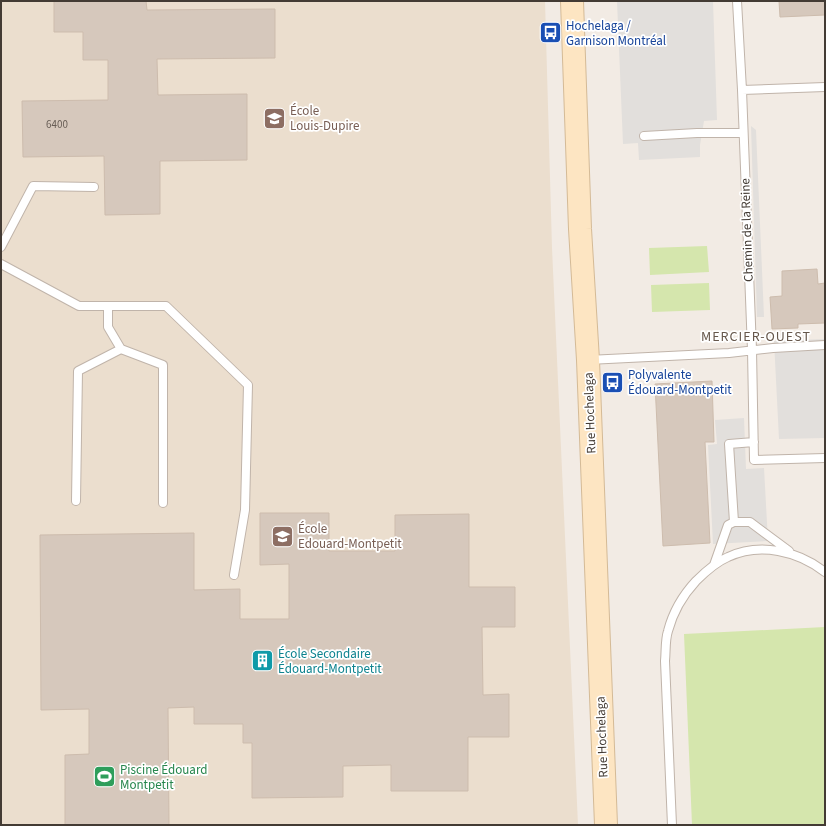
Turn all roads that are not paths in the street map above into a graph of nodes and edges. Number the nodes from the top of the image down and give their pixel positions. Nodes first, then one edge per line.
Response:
1 (572, 1) edge
2 (737, 1) edge
3 (825, 87) edge
4 (742, 90) junction
5 (744, 133) junction
6 (644, 136) dead end
7 (94, 187) dead end
8 (1, 247) edge
9 (1, 264) edge
10 (108, 307) junction
11 (825, 345) edge
12 (121, 349) junction
13 (752, 350) junction
14 (588, 360) junction
15 (754, 442) junction
16 (825, 458) edge
17 (76, 501) dead end
18 (163, 503) dead end
19 (734, 522) junction
20 (794, 555) junction
21 (714, 565) junction
22 (825, 572) edge
23 (234, 575) dead end
24 (606, 825) edge
25 (672, 825) edge

1 - 14 main road, Rue Hochelaga
2 - 4 lane, Chemin de la Reine
3 - 4 lane
4 - 5 lane, Chemin de la Reine
5 - 6 lane
5 - 13 lane, Chemin de la Reine
7 - 8 lane
9 - 10 lane
10 - 12 lane
10 - 23 lane
11 - 13 lane
12 - 17 lane
12 - 18 lane
13 - 14 lane
13 - 15 lane, Chemin de la Reine
14 - 24 main road, Rue Hochelaga
15 - 16 lane, Chemin de la Reine
15 - 19 lane
19 - 20 lane
19 - 21 lane
20 - 21 lane
20 - 22 lane
21 - 25 lane

